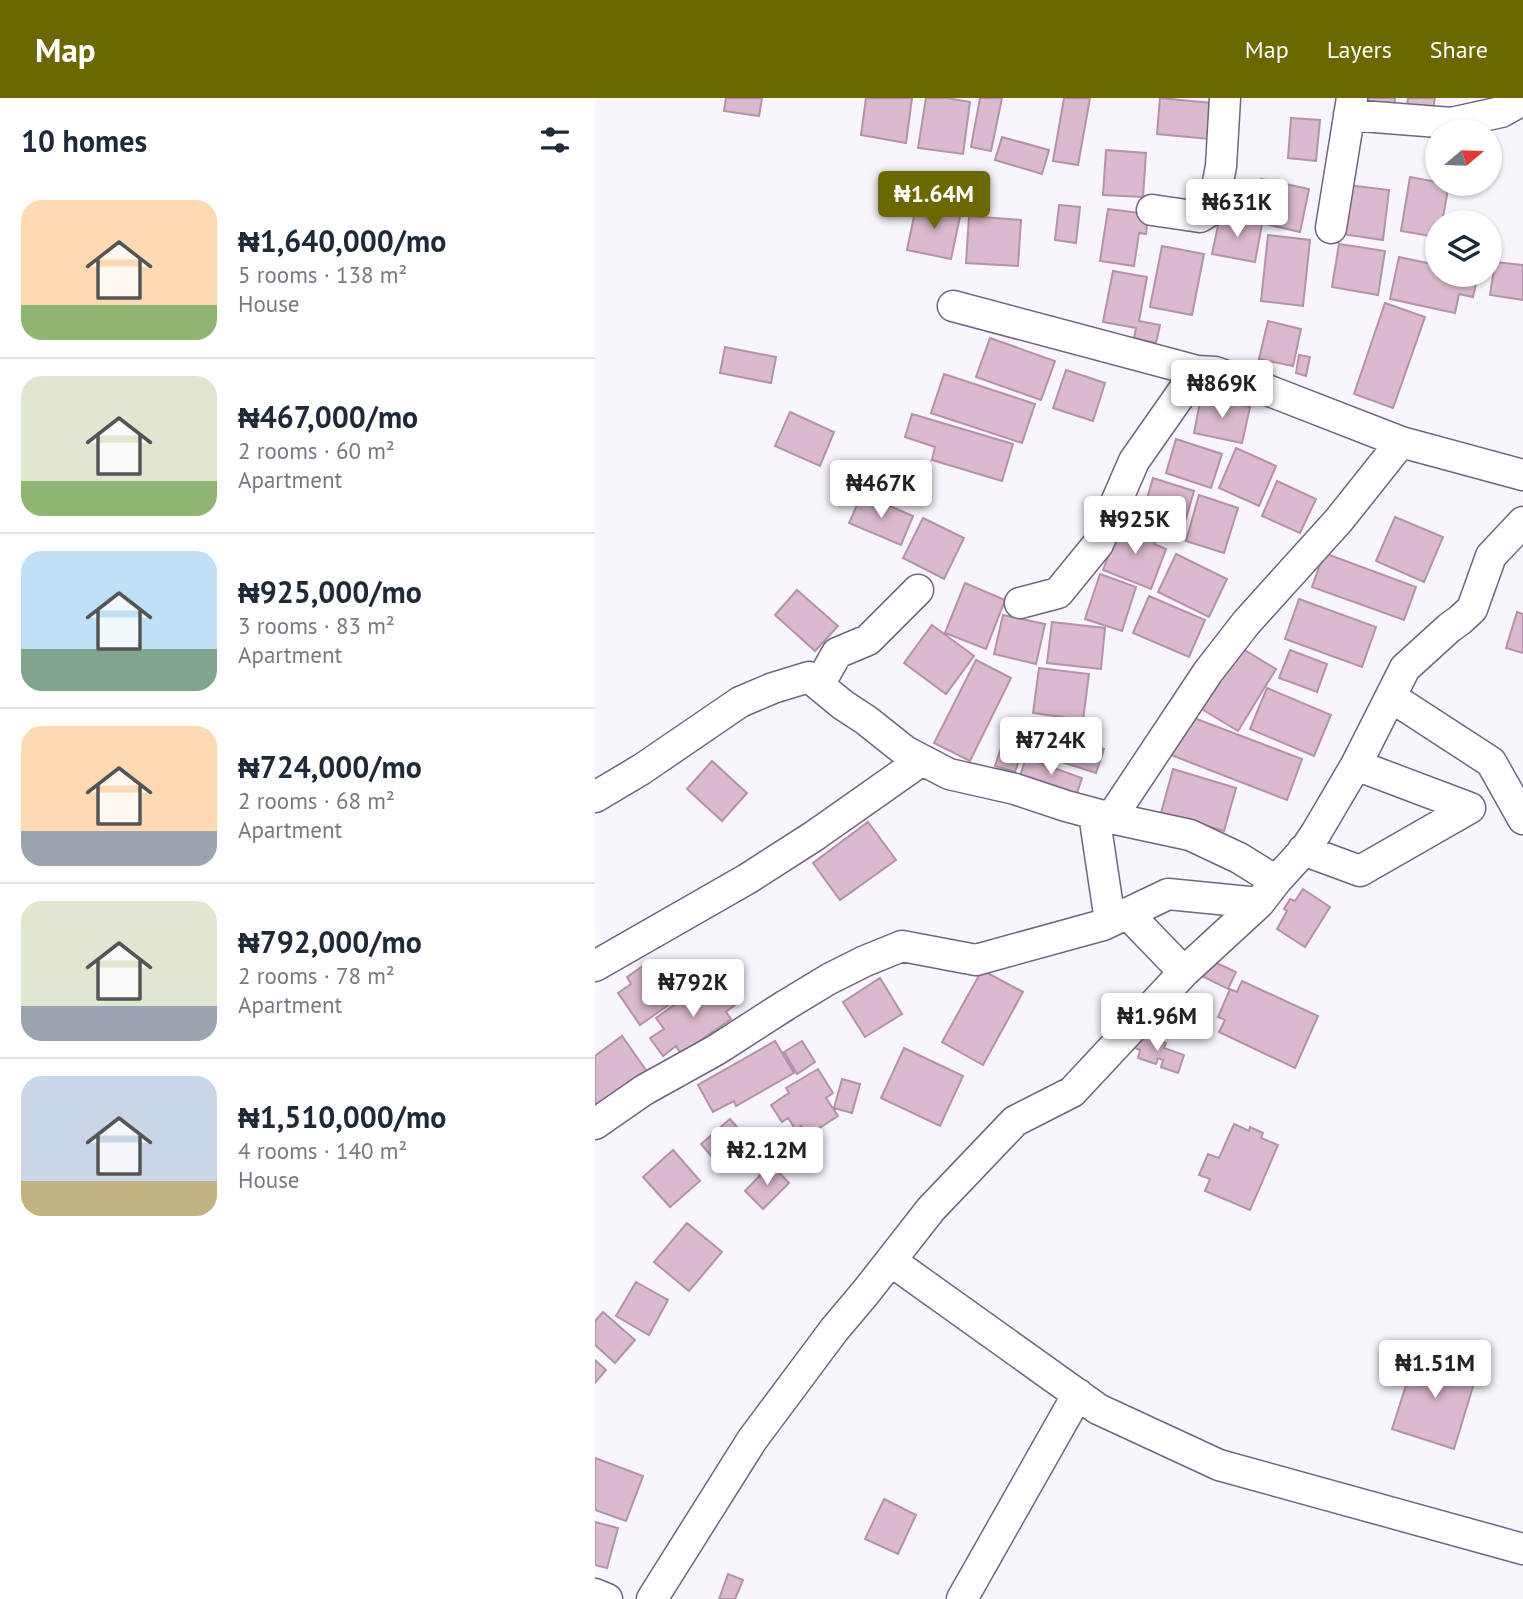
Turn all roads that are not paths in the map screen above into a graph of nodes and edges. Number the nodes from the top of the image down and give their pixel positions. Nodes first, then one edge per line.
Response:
1 (1226, 98) edge
2 (1523, 100) edge
3 (1350, 106) edge
4 (1152, 210) dead end
5 (1331, 228) dead end
6 (953, 306) dead end
7 (1197, 371) junction
8 (1401, 442) junction
9 (1523, 475) edge
10 (1523, 522) edge
11 (918, 590) dead end
12 (1020, 603) dead end
13 (819, 685) junction
14 (1391, 697) junction
15 (922, 760) junction
16 (1491, 762) junction
17 (1356, 765) junction
18 (1523, 773) edge
19 (595, 797) edge
20 (1469, 808) junction
21 (1102, 816) junction
22 (1523, 821) edge
23 (1303, 850) junction
24 (1268, 892) junction
25 (1119, 917) junction
26 (595, 966) edge
27 (1184, 972) junction
28 (595, 1124) edge
29 (891, 1261) junction
30 (1079, 1394) junction
31 (1523, 1549) edge
32 (595, 1594) edge
33 (607, 1599) edge
34 (652, 1599) edge
35 (962, 1599) edge

1 - 4 street
2 - 3 street
3 - 5 street
6 - 7 street
7 - 8 street
7 - 12 street
8 - 9 street
8 - 21 street
10 - 14 street
11 - 13 street
13 - 15 street
13 - 19 street
14 - 16 street
14 - 17 street
15 - 21 street
15 - 26 street
16 - 18 street
16 - 22 street
17 - 20 street
17 - 23 street
20 - 22 street
20 - 23 street
21 - 24 street
21 - 25 street
23 - 24 street
24 - 25 street
24 - 27 street
25 - 27 street
25 - 28 street
27 - 29 street
29 - 30 street
29 - 34 street
30 - 31 street
30 - 35 street
32 - 33 street

